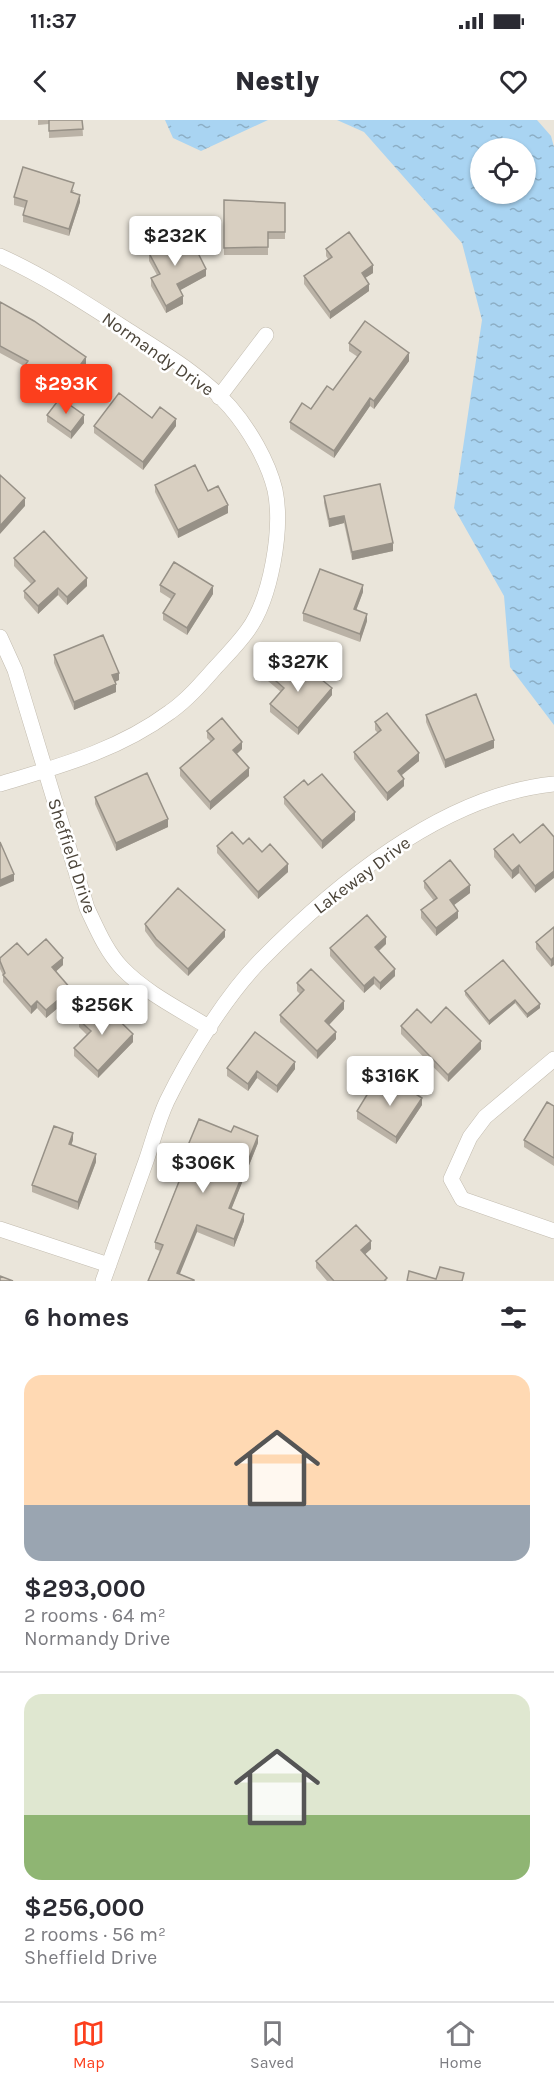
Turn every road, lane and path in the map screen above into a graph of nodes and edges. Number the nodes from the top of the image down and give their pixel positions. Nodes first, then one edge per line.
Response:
1 (0, 256) edge
2 (266, 335) dead end
3 (219, 397) junction
4 (0, 637) edge
5 (45, 771) junction
6 (0, 784) edge
7 (554, 784) edge
8 (210, 1028) junction
9 (554, 1059) edge
10 (0, 1229) edge
11 (554, 1231) edge
12 (109, 1265) junction
13 (103, 1281) edge

1 - 3 street, Normandy Drive
2 - 3 street
3 - 5 street, Normandy Drive
4 - 5 street, Sheffield Drive
5 - 6 street, Normandy Drive
5 - 8 street, Sheffield Drive
7 - 8 street, Lakeway Drive
8 - 12 street, Lakeway Drive
9 - 11 street
10 - 12 street
12 - 13 street, Lakeway Drive

